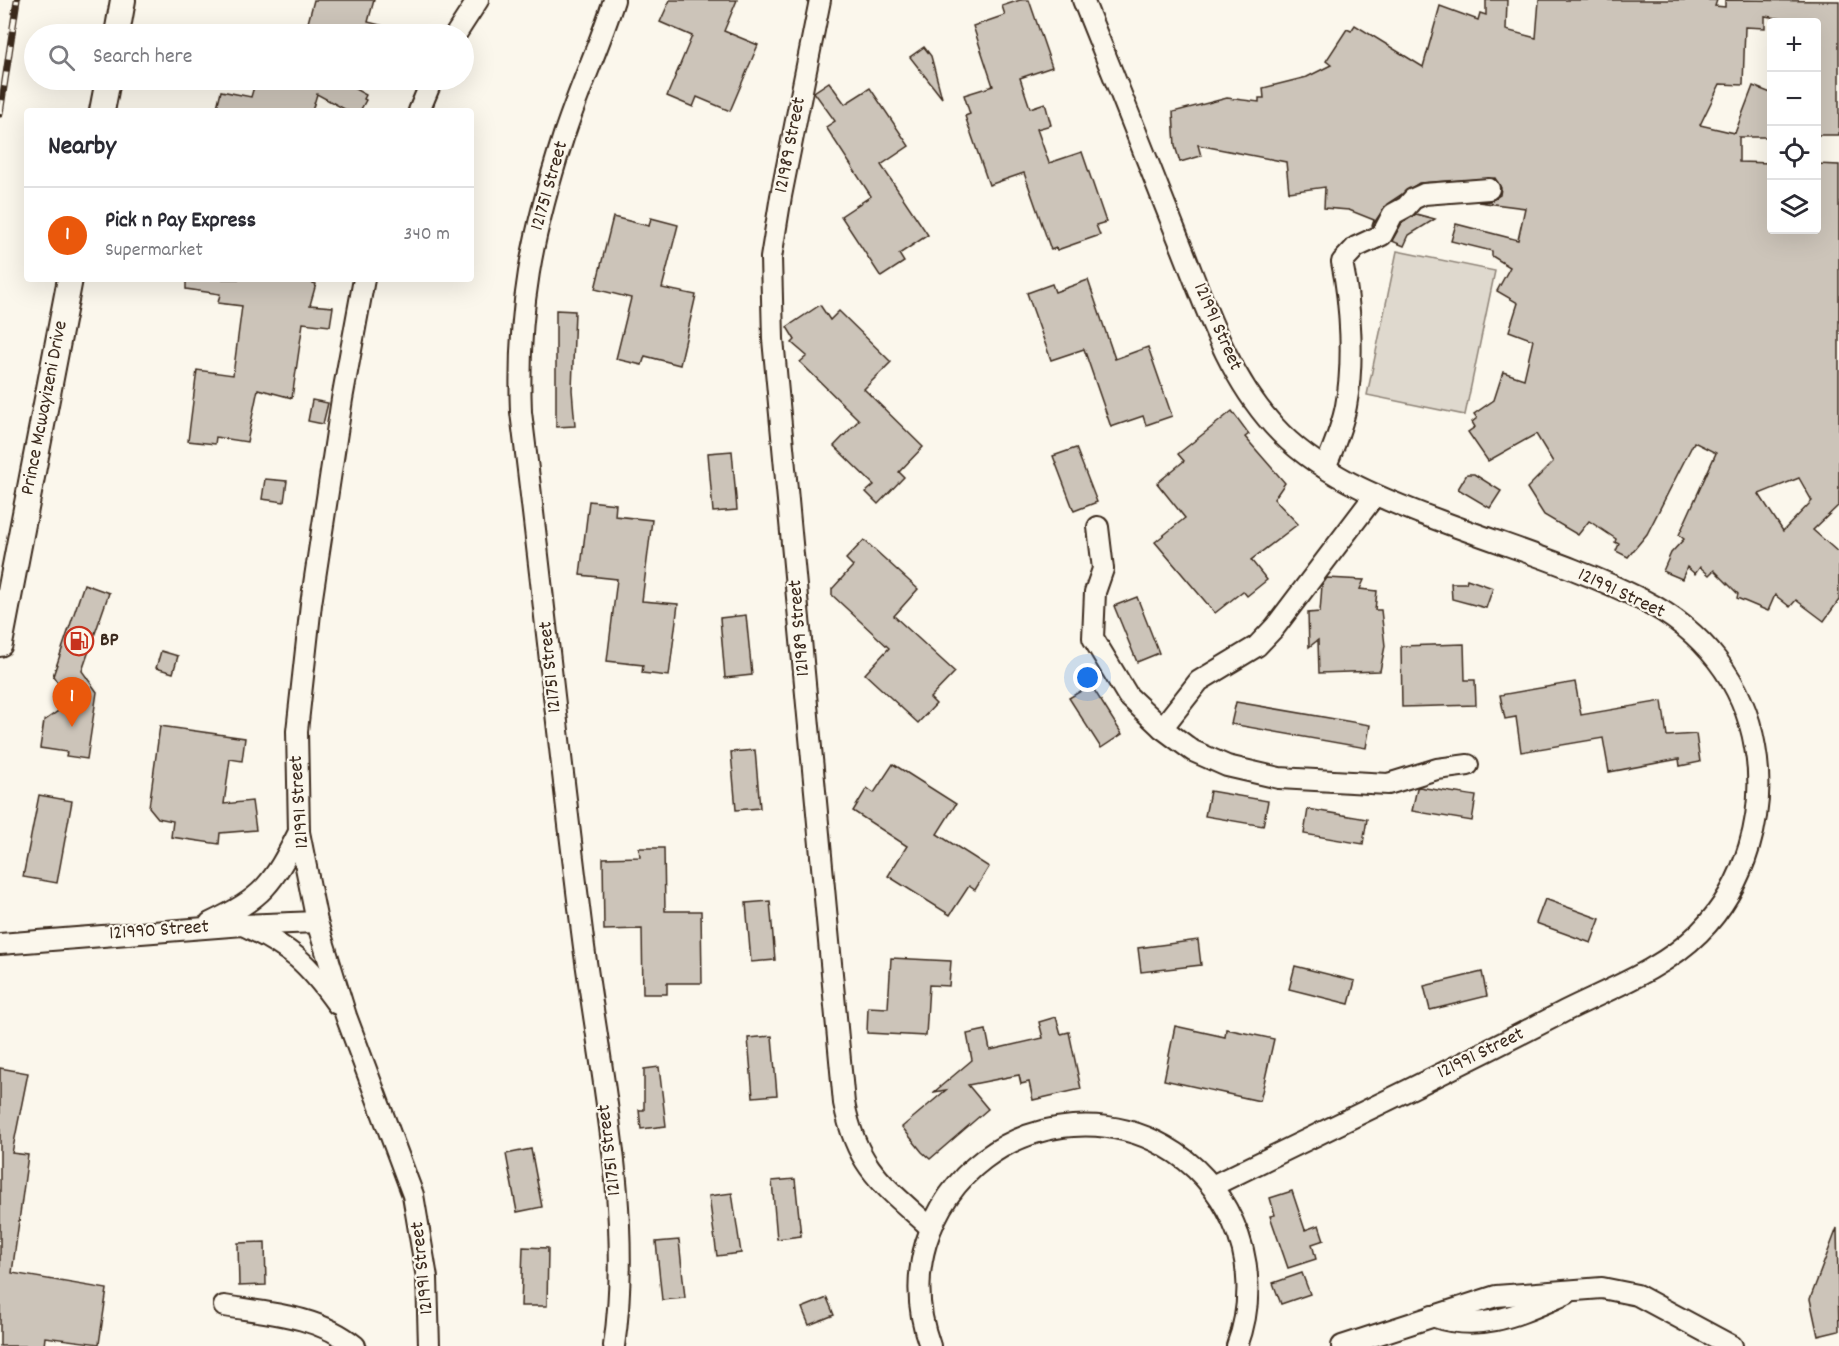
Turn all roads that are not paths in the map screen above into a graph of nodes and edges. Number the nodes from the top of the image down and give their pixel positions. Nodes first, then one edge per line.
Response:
1 (123, 0) edge
2 (478, 0) edge
3 (614, 0) edge
4 (820, 0) edge
5 (1083, 0) edge
6 (119, 24) edge
7 (462, 24) edge
8 (106, 90) edge
9 (427, 90) edge
10 (103, 108) edge
11 (419, 108) edge
12 (1489, 189) dead end
13 (69, 282) edge
14 (363, 282) edge
15 (1325, 468) junction
16 (1375, 495) junction
17 (1098, 527) dead end
18 (0, 644) edge
19 (1162, 728) junction
20 (1468, 765) dead end
21 (299, 832) junction
22 (317, 922) junction
23 (243, 925) junction
24 (199, 928) junction
25 (0, 944) edge
26 (346, 1016) junction
27 (1212, 1186) junction
28 (931, 1228) junction
29 (224, 1306) dead end
30 (1242, 1345) edge
31 (355, 1346) edge
32 (429, 1346) edge
33 (614, 1346) edge
34 (930, 1346) edge
35 (1342, 1346) edge
36 (1731, 1346) edge

1 - 6 street
2 - 7 street
3 - 33 street, 121751 Street
4 - 28 street, 121989 Street
5 - 15 street, 121991 Street
8 - 10 street
9 - 11 street
12 - 15 street
13 - 18 street, Prince Mcwayizeni Drive
14 - 21 street, 121991 Street
15 - 16 street, 121991 Street
16 - 19 street
16 - 27 street, 121991 Street
17 - 19 street
19 - 20 street
21 - 22 street, 121991 Street
21 - 24 street
22 - 23 street, 121990 Street
22 - 26 street, 121991 Street
23 - 24 street, 121990 Street
23 - 26 street
24 - 25 street, 121990 Street
26 - 32 street, 121991 Street
27 - 28 street
27 - 30 street
28 - 34 street
29 - 31 street
35 - 36 street

